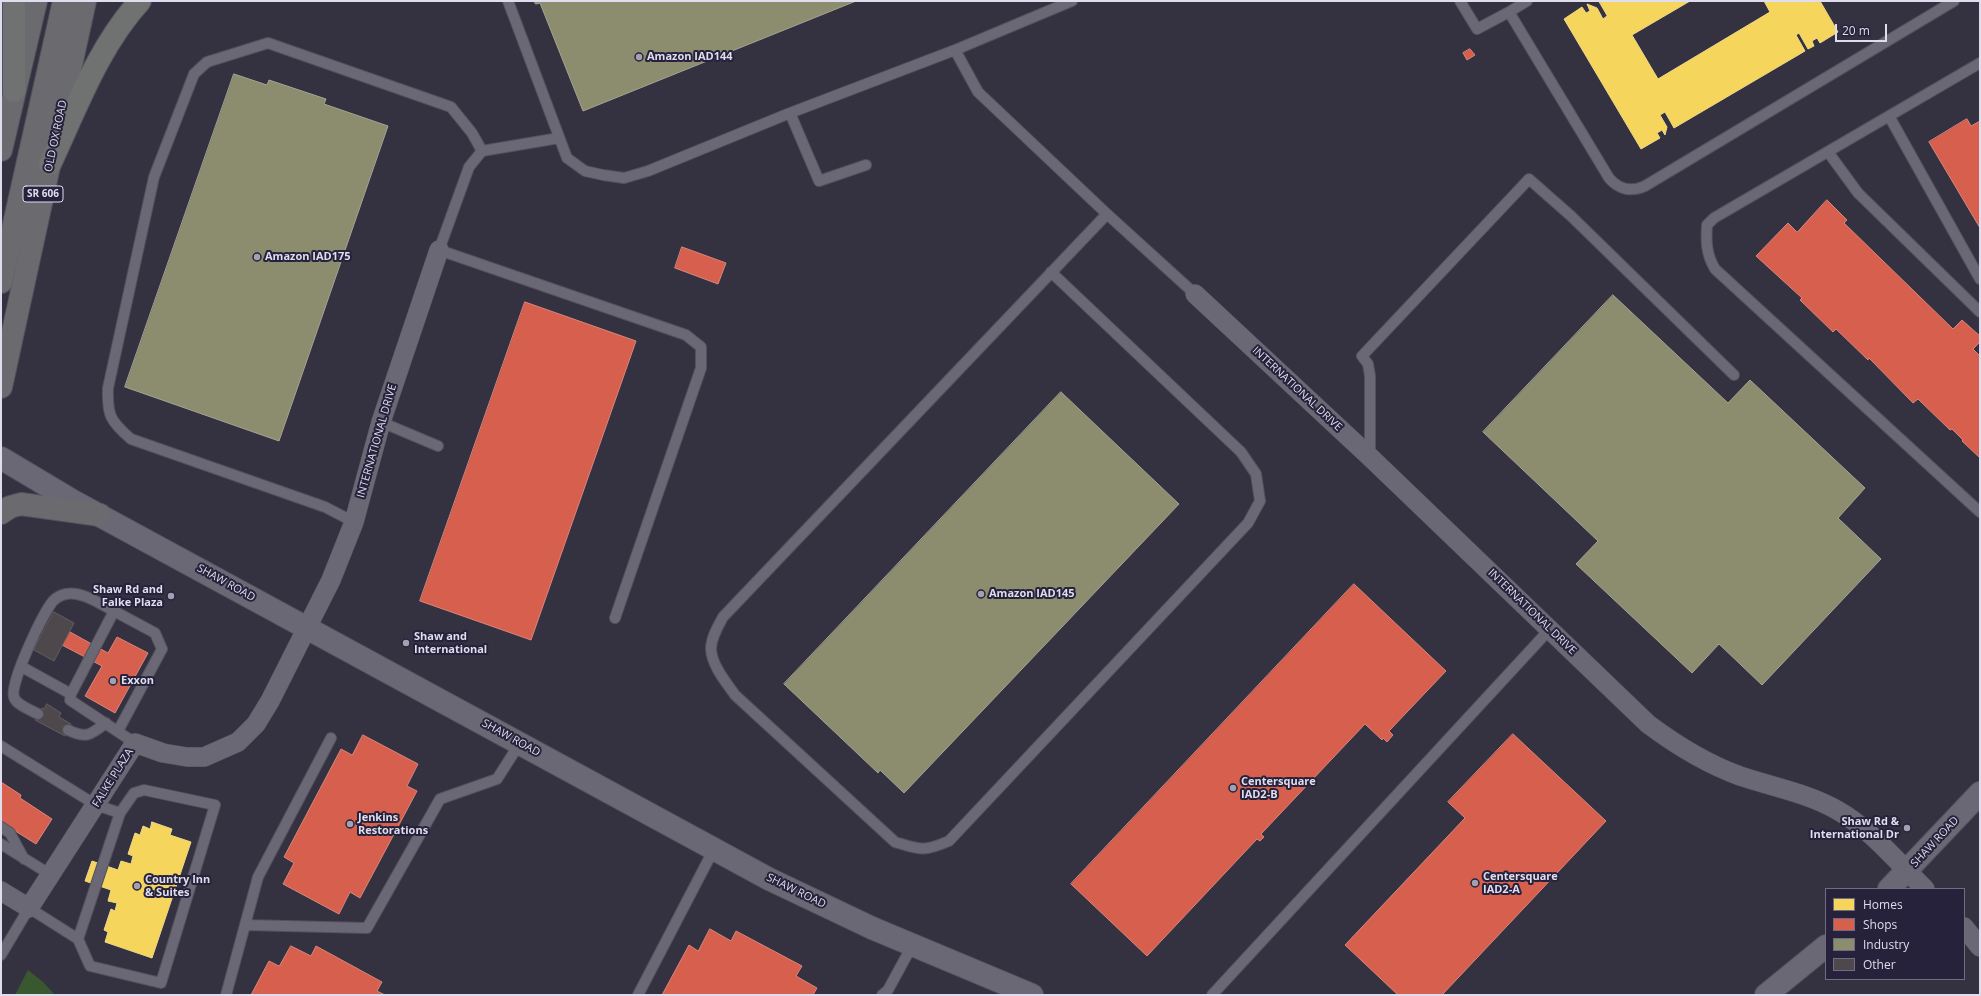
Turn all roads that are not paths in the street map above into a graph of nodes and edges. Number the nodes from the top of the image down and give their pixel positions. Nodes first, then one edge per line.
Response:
1 (14, 1) edge
2 (36, 1) edge
3 (64, 1) edge
4 (85, 1) edge
5 (140, 1) edge
6 (508, 1) edge
7 (1072, 1) edge
8 (1460, 1) edge
9 (1527, 1) edge
10 (1954, 1) edge
11 (1509, 12) junction
12 (955, 50) junction
13 (1980, 63) edge
14 (14, 91) junction
15 (790, 113) junction
16 (1888, 116) junction
17 (559, 138) junction
18 (1, 150) edge
19 (482, 151) junction
20 (1828, 152) junction
21 (50, 164) junction
22 (866, 165) dead end
23 (1107, 214) junction
24 (439, 250) junction
25 (1051, 272) junction
26 (1980, 279) edge
27 (1, 282) edge
28 (1195, 294) joint
29 (1980, 312) edge
30 (1734, 375) dead end
31 (1, 387) edge
32 (381, 422) junction
33 (438, 446) dead end
34 (1370, 457) junction
35 (1, 458) edge
36 (1980, 512) edge
37 (1, 513) edge
38 (100, 514) junction
39 (354, 522) junction
40 (114, 611) junction
41 (614, 618) dead end
42 (306, 628) junction
43 (1550, 629) junction
44 (22, 667) junction
45 (71, 694) junction
46 (38, 714) dead end
47 (106, 724) junction
48 (68, 730) dead end
49 (118, 731) junction
50 (331, 738) dead end
51 (134, 743) junction
52 (520, 743) junction
53 (1, 746) edge
54 (1, 752) edge
55 (55, 779) junction
56 (1980, 794) edge
57 (96, 805) junction
58 (120, 813) junction
59 (1, 827) edge
60 (1, 844) edge
61 (714, 849) junction
62 (24, 859) junction
63 (1907, 872) junction
64 (51, 875) junction
65 (1890, 888) edge
66 (1925, 888) edge
67 (1, 891) edge
68 (29, 908) junction
69 (245, 925) junction
70 (1965, 928) edge
71 (78, 939) junction
72 (913, 944) junction
73 (1980, 946) edge
74 (1825, 947) edge
75 (1, 955) edge
76 (226, 995) edge
77 (638, 995) edge
78 (882, 995) edge
79 (1032, 995) edge
80 (1212, 995) edge
81 (1766, 995) edge

1 - 14 highway
2 - 14 main road
3 - 27 main road
4 - 21 main road, OLD OX ROAD / SR 606
5 - 21 highway
6 - 17 lane
7 - 12 lane
8 - 11 lane
9 - 11 lane
10 - 11 lane
12 - 15 lane
12 - 23 lane
13 - 16 lane
14 - 18 main road
15 - 17 lane
15 - 22 lane
16 - 20 lane
16 - 26 lane
17 - 19 lane
19 - 24 lane
19 - 39 lane
20 - 29 lane
20 - 36 lane
21 - 31 main road, OLD OX ROAD / SR 606
23 - 25 lane
23 - 28 lane
24 - 32 street, INTERNATIONAL DRIVE
24 - 41 lane
25 - 25 lane
28 - 34 street, INTERNATIONAL DRIVE
30 - 34 lane
32 - 33 lane
32 - 39 street, INTERNATIONAL DRIVE
34 - 43 street, INTERNATIONAL DRIVE
35 - 38 main road, SHAW ROAD
37 - 38 main road
38 - 42 main road, SHAW ROAD
39 - 42 street, INTERNATIONAL DRIVE
40 - 44 lane
40 - 45 lane
40 - 49 lane
42 - 51 street, FALKE PLAZA
42 - 52 main road, SHAW ROAD
43 - 63 street, INTERNATIONAL DRIVE
43 - 80 lane
44 - 45 lane
44 - 46 lane
45 - 47 lane
47 - 48 lane
47 - 49 lane
49 - 51 lane
50 - 69 lane
51 - 57 street, FALKE PLAZA
52 - 61 main road, SHAW ROAD
52 - 69 lane
53 - 55 lane
54 - 55 lane
55 - 57 lane
56 - 63 main road, SHAW ROAD
57 - 58 lane
57 - 64 street, FALKE PLAZA
58 - 71 lane
58 - 71 lane
59 - 62 lane
60 - 62 lane
61 - 72 main road, SHAW ROAD
61 - 77 lane
62 - 64 lane
63 - 65 main road, SHAW ROAD
63 - 66 street, INTERNATIONAL DRIVE
64 - 68 street, FALKE PLAZA
67 - 68 street
68 - 71 lane
68 - 75 lane
69 - 76 lane
70 - 73 street
72 - 78 lane
72 - 79 main road, SHAW ROAD
74 - 81 main road

